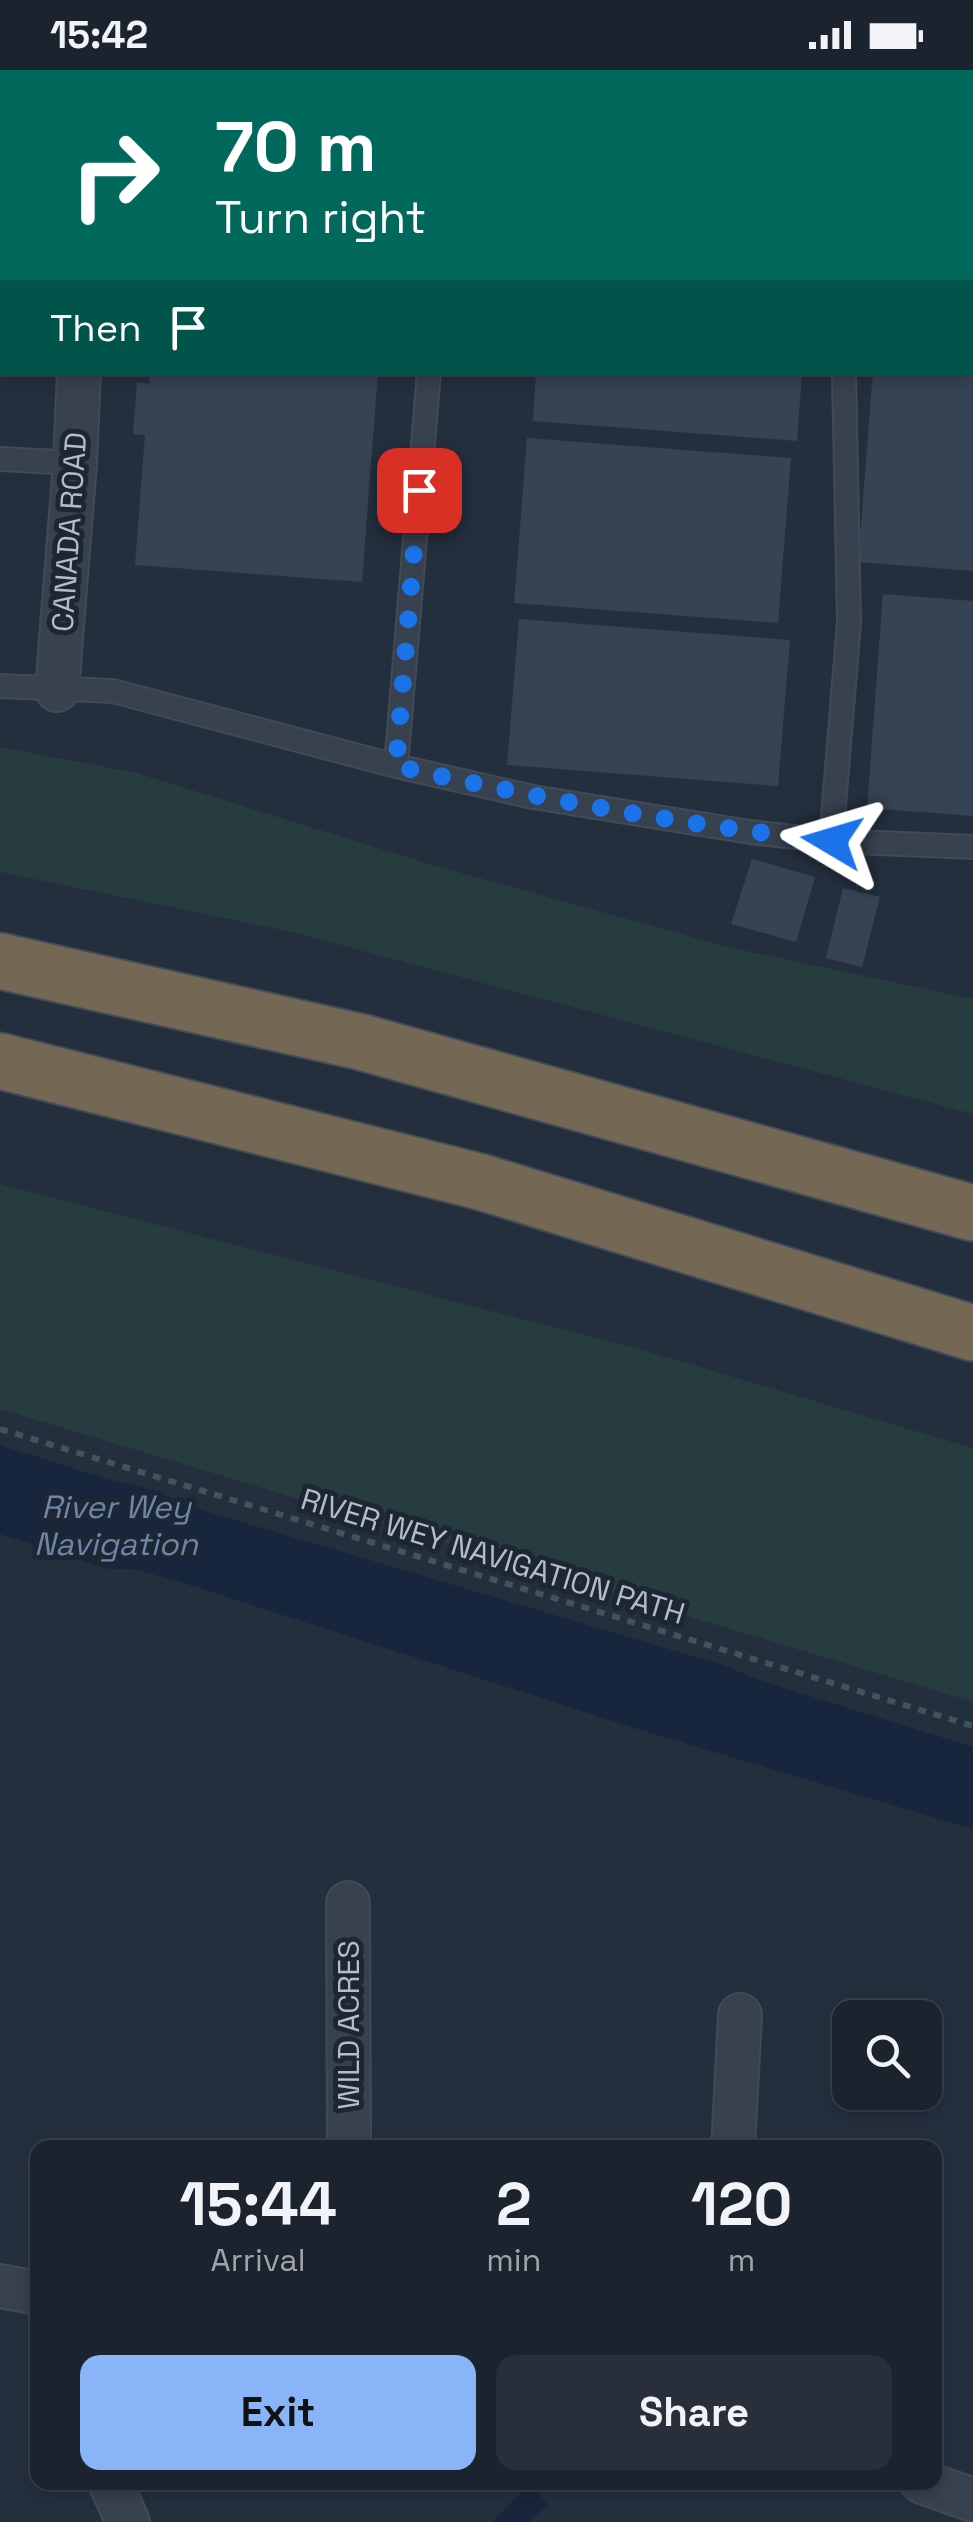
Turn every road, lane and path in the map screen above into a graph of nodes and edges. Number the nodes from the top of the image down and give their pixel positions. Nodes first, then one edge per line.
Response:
1 (78, 375) edge
2 (429, 375) edge
3 (844, 375) edge
4 (0, 459) edge
5 (75, 464) junction
6 (0, 686) edge
7 (57, 690) junction
8 (396, 766) junction
9 (832, 841) junction
10 (973, 847) edge
11 (0, 961) edge
12 (0, 1061) edge
13 (973, 1213) edge
14 (973, 1333) edge
15 (0, 1428) edge
16 (973, 1726) edge
17 (348, 1903) dead end
18 (740, 2015) dead end
19 (349, 2140) edge
20 (733, 2140) edge
21 (0, 2286) edge
22 (30, 2292) edge
23 (942, 2489) edge
24 (114, 2490) edge
25 (973, 2500) edge
26 (128, 2522) edge

1 - 5 street, CANADA ROAD
2 - 8 lane
3 - 9 lane
4 - 5 lane
5 - 7 street, CANADA ROAD
6 - 7 lane
7 - 8 lane
8 - 9 lane
9 - 10 lane
11 - 13 highway
12 - 14 highway
15 - 16 path, RIVER WEY NAVIGATION PATH
17 - 19 street, WILD ACRES
18 - 20 street
21 - 22 street
23 - 25 street
24 - 26 street

